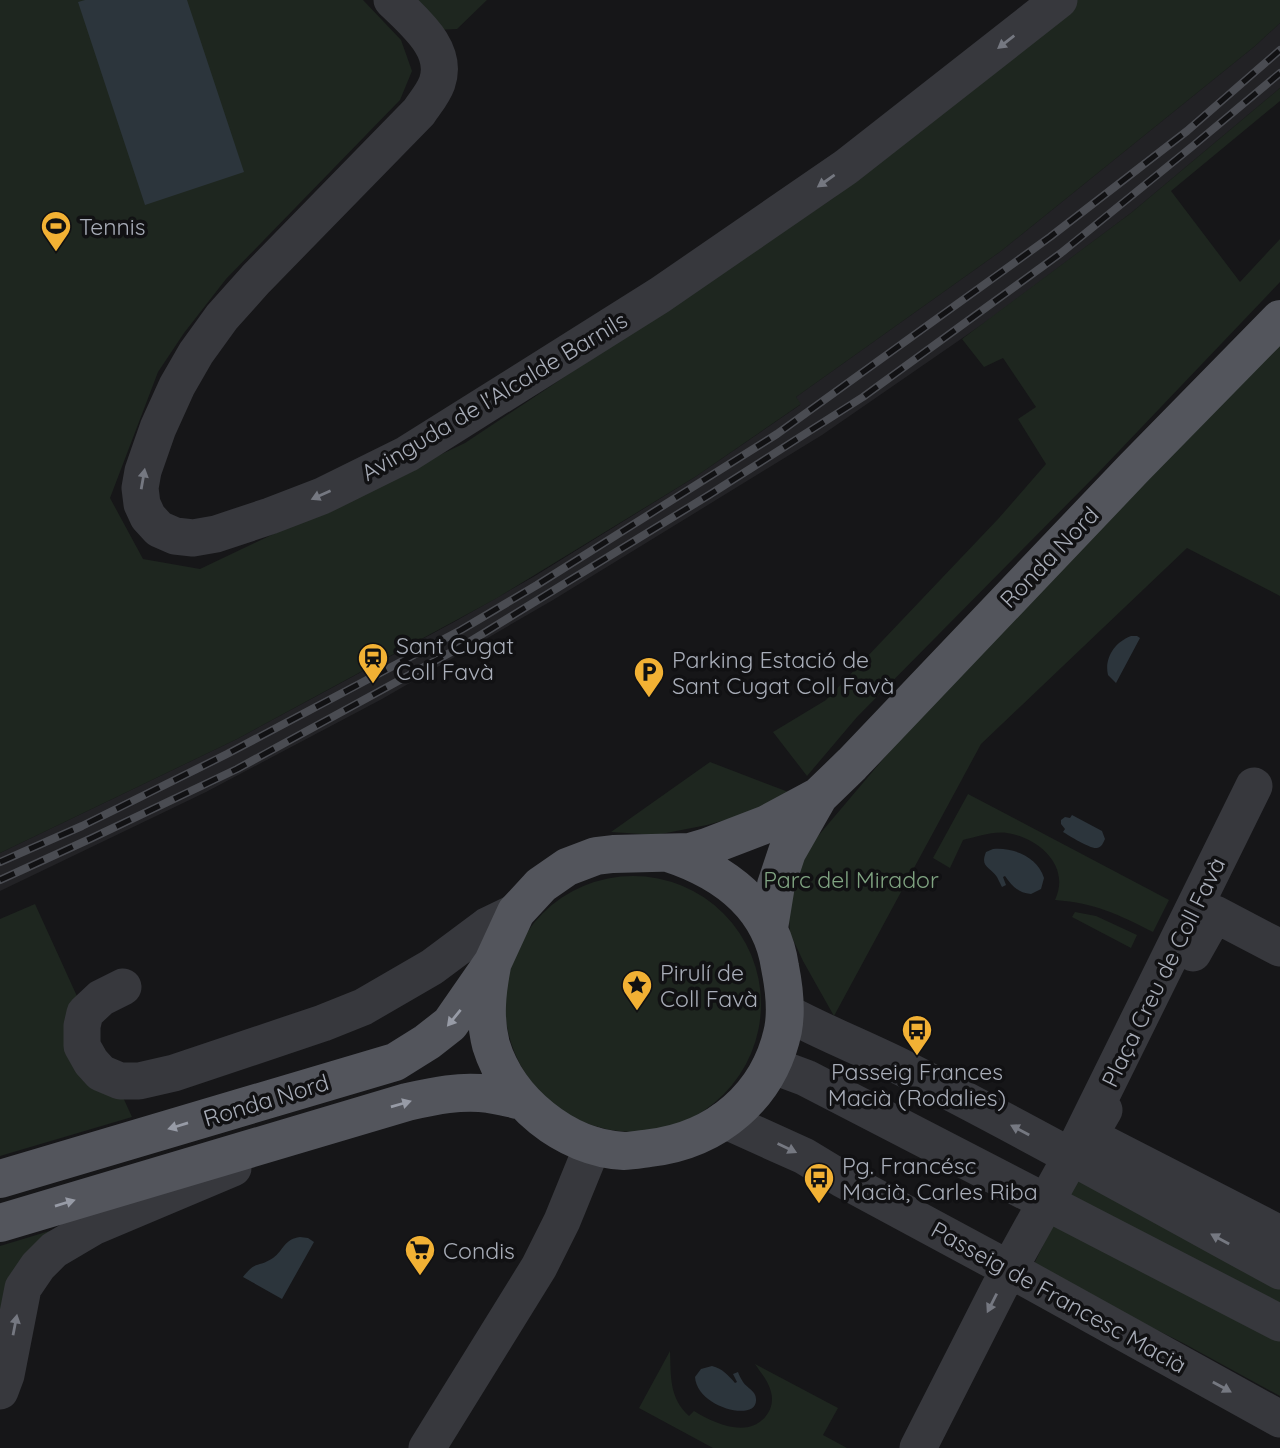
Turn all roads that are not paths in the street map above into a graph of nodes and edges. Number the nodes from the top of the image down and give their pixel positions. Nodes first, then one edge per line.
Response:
1 (393, 0) edge
2 (1059, 0) edge
3 (1280, 319) edge
4 (1254, 786) dead end
5 (820, 796) junction
6 (666, 853) junction
7 (516, 912) junction
8 (769, 928) junction
9 (1280, 948) edge
10 (493, 962) junction
11 (123, 987) dead end
12 (785, 1012) junction
13 (771, 1065) junction
14 (522, 1101) junction
15 (347, 1120) junction
16 (724, 1120) junction
17 (593, 1145) junction
18 (1071, 1157) junction
19 (0, 1179) edge
20 (1046, 1202) junction
21 (0, 1223) edge
22 (1280, 1234) edge
23 (1010, 1269) junction
24 (1280, 1271) edge
25 (1280, 1323) edge
26 (0, 1391) edge
27 (1280, 1419) edge
28 (427, 1448) edge
29 (918, 1448) edge

2 -> 1 street, Avinguda de l'Alcalde Barnils
3 - 5 main road, Ronda Nord
4 - 18 street, Plaça Creu de Coll Favà
5 - 6 main road, Ronda Nord
5 - 8 main road, Ronda Nord
6 - 7 main road, Ronda Nord
6 - 8 main road, Ronda Nord
7 - 10 main road, Ronda Nord
7 - 11 street
8 - 12 main road, Ronda Nord
9 - 22 street
10 - 14 main road, Ronda Nord
10 -> 19 main road, Ronda Nord
12 - 13 main road, Ronda Nord
18 -> 12 street
13 - 16 main road, Ronda Nord
13 - 20 street
15 -> 14 main road, Ronda Nord
14 - 17 main road, Ronda Nord
21 -> 15 main road, Ronda Nord
26 -> 15 street, Ronda Nord
16 - 17 main road, Ronda Nord
16 -> 23 street, Passeig de Francesc Macià
17 - 28 street
18 - 20 street, Plaça Creu de Coll Favà
24 -> 18 street
20 - 23 street, Plaça Creu de Coll Favà
20 - 25 street
23 -> 27 street, Passeig de Francesc Macià
23 -> 29 street, Plaça Creu de Coll Favà

